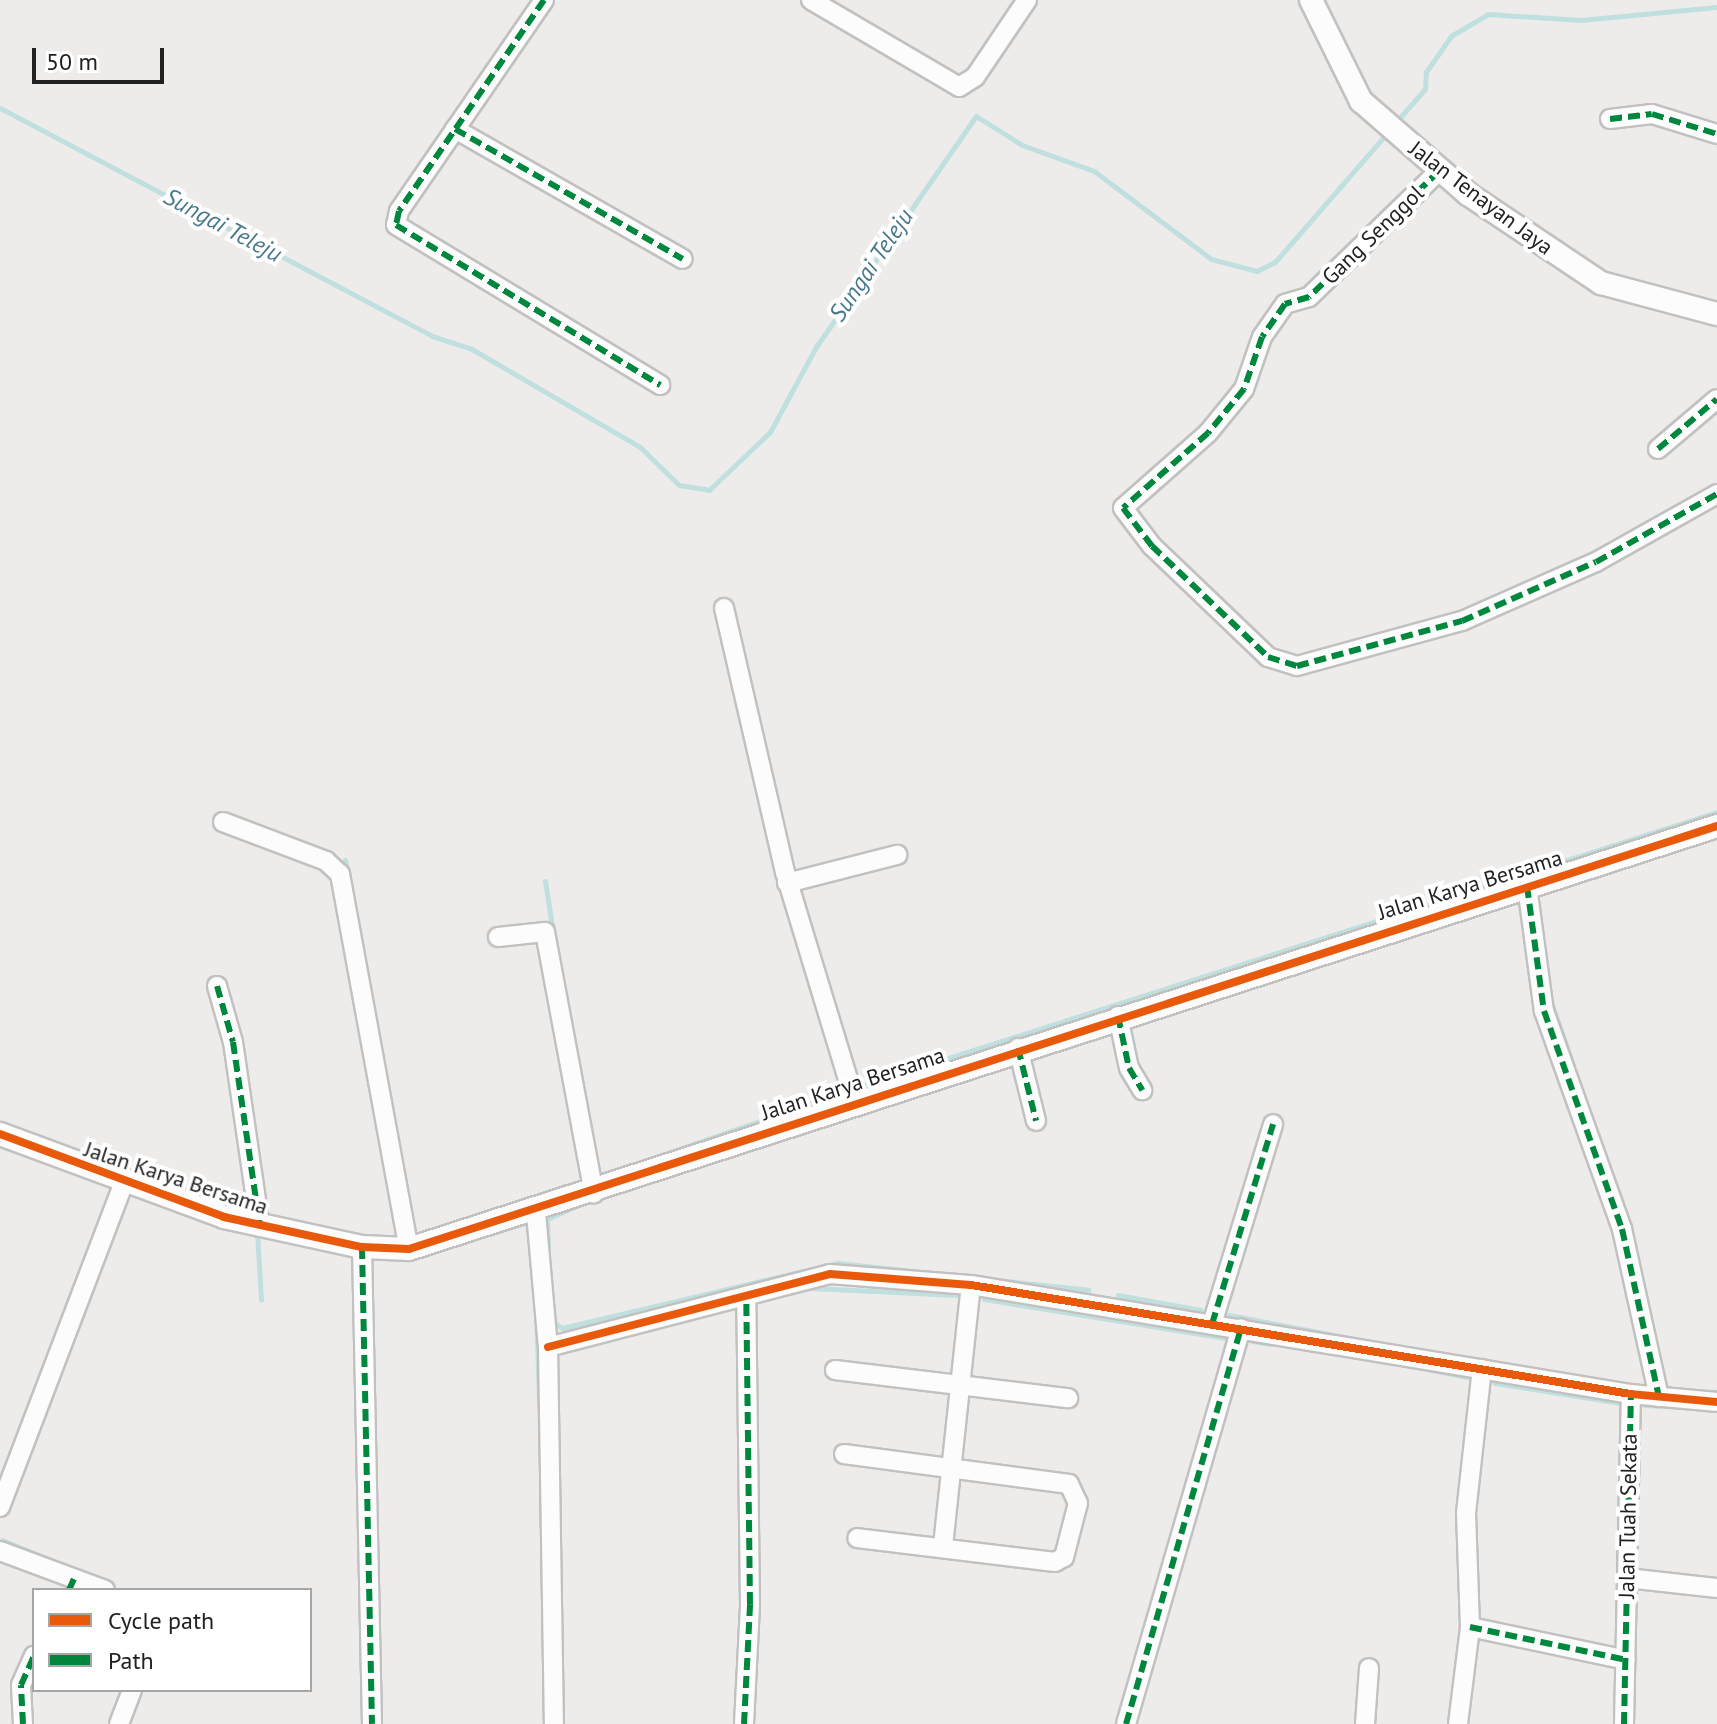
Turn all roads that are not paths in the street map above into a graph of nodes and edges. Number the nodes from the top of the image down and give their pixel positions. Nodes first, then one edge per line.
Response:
1 (544, 0) edge
2 (1027, 0) edge
3 (1311, 0) edge
4 (813, 1) edge
5 (1610, 119) dead end
6 (455, 129) junction
7 (1717, 134) edge
8 (1435, 168) junction
9 (683, 259) dead end
10 (1717, 314) edge
11 (660, 385) dead end
12 (1717, 399) edge
13 (1658, 449) dead end
14 (1717, 494) edge
15 (724, 608) dead end
16 (223, 822) dead end
17 (1717, 826) edge
18 (897, 855) dead end
19 (787, 883) junction
20 (1527, 886) junction
21 (498, 937) dead end
22 (217, 986) dead end
23 (1118, 1016) junction
24 (1018, 1048) junction
25 (1142, 1090) dead end
26 (855, 1102) junction
27 (1036, 1121) dead end
28 (1273, 1124) dead end
29 (0, 1134) edge
30 (124, 1183) junction
31 (594, 1193) junction
32 (536, 1213) junction
33 (260, 1227) junction
34 (362, 1247) junction
35 (409, 1249) junction
36 (971, 1285) junction
37 (746, 1296) junction
38 (1212, 1324) junction
39 (1241, 1328) junction
40 (548, 1347) junction
41 (1482, 1369) junction
42 (835, 1370) dead end
43 (960, 1383) junction
44 (1631, 1394) junction
45 (1659, 1397) junction
46 (1068, 1398) dead end
47 (1717, 1402) edge
48 (844, 1454) dead end
49 (951, 1467) junction
50 (0, 1507) edge
51 (857, 1538) dead end
52 (943, 1546) junction
53 (0, 1551) edge
54 (1627, 1578) junction
55 (72, 1584) edge
56 (94, 1588) edge
57 (1717, 1588) edge
58 (1470, 1627) junction
59 (32, 1660) edge
60 (1626, 1660) junction
61 (1369, 1668) dead end
62 (131, 1692) edge
63 (23, 1724) edge
64 (119, 1724) edge
65 (372, 1724) edge
66 (554, 1724) edge
67 (744, 1724) edge
68 (1126, 1724) edge
69 (1365, 1724) edge
70 (1458, 1724) edge
71 (1624, 1724) edge

1 - 6 street
2 - 4 street
3 - 8 street, Jalan Tenayan Jaya
5 - 7 street
6 - 9 street
6 - 11 street
8 - 10 street, Jalan Tenayan Jaya
8 - 14 street, Gang Senggol
12 - 13 street
15 - 19 street
16 - 35 street
17 - 20 street, Jalan Karya Bersama
18 - 19 street
19 - 26 street
20 - 23 street, Jalan Karya Bersama
20 - 45 street
21 - 31 street
22 - 33 street
23 - 24 street, Jalan Karya Bersama
23 - 25 street
24 - 26 street, Jalan Karya Bersama
24 - 27 street
26 - 31 street, Jalan Karya Bersama
28 - 38 street
29 - 30 street, Jalan Karya Bersama
30 - 33 street, Jalan Karya Bersama
30 - 50 street
31 - 32 street, Jalan Karya Bersama
32 - 35 street, Jalan Karya Bersama
32 - 40 street
33 - 34 street, Jalan Karya Bersama
34 - 35 street, Jalan Karya Bersama
34 - 65 street
36 - 37 street
36 - 38 street
36 - 43 street
37 - 40 street
37 - 67 street
38 - 39 street
39 - 41 street
39 - 68 street
40 - 66 street
41 - 44 street
41 - 58 street
42 - 43 street
43 - 46 street
43 - 49 street
44 - 45 street
44 - 54 street, Jalan Tuah Sekata
45 - 47 street
48 - 49 street
49 - 52 street
49 - 52 street
51 - 52 street
53 - 55 street
54 - 57 street
54 - 60 street, Jalan Tuah Sekata
55 - 56 street
58 - 60 street
58 - 70 street
59 - 63 street
60 - 71 street, Jalan Tuah Sekata
61 - 69 street
62 - 64 street

